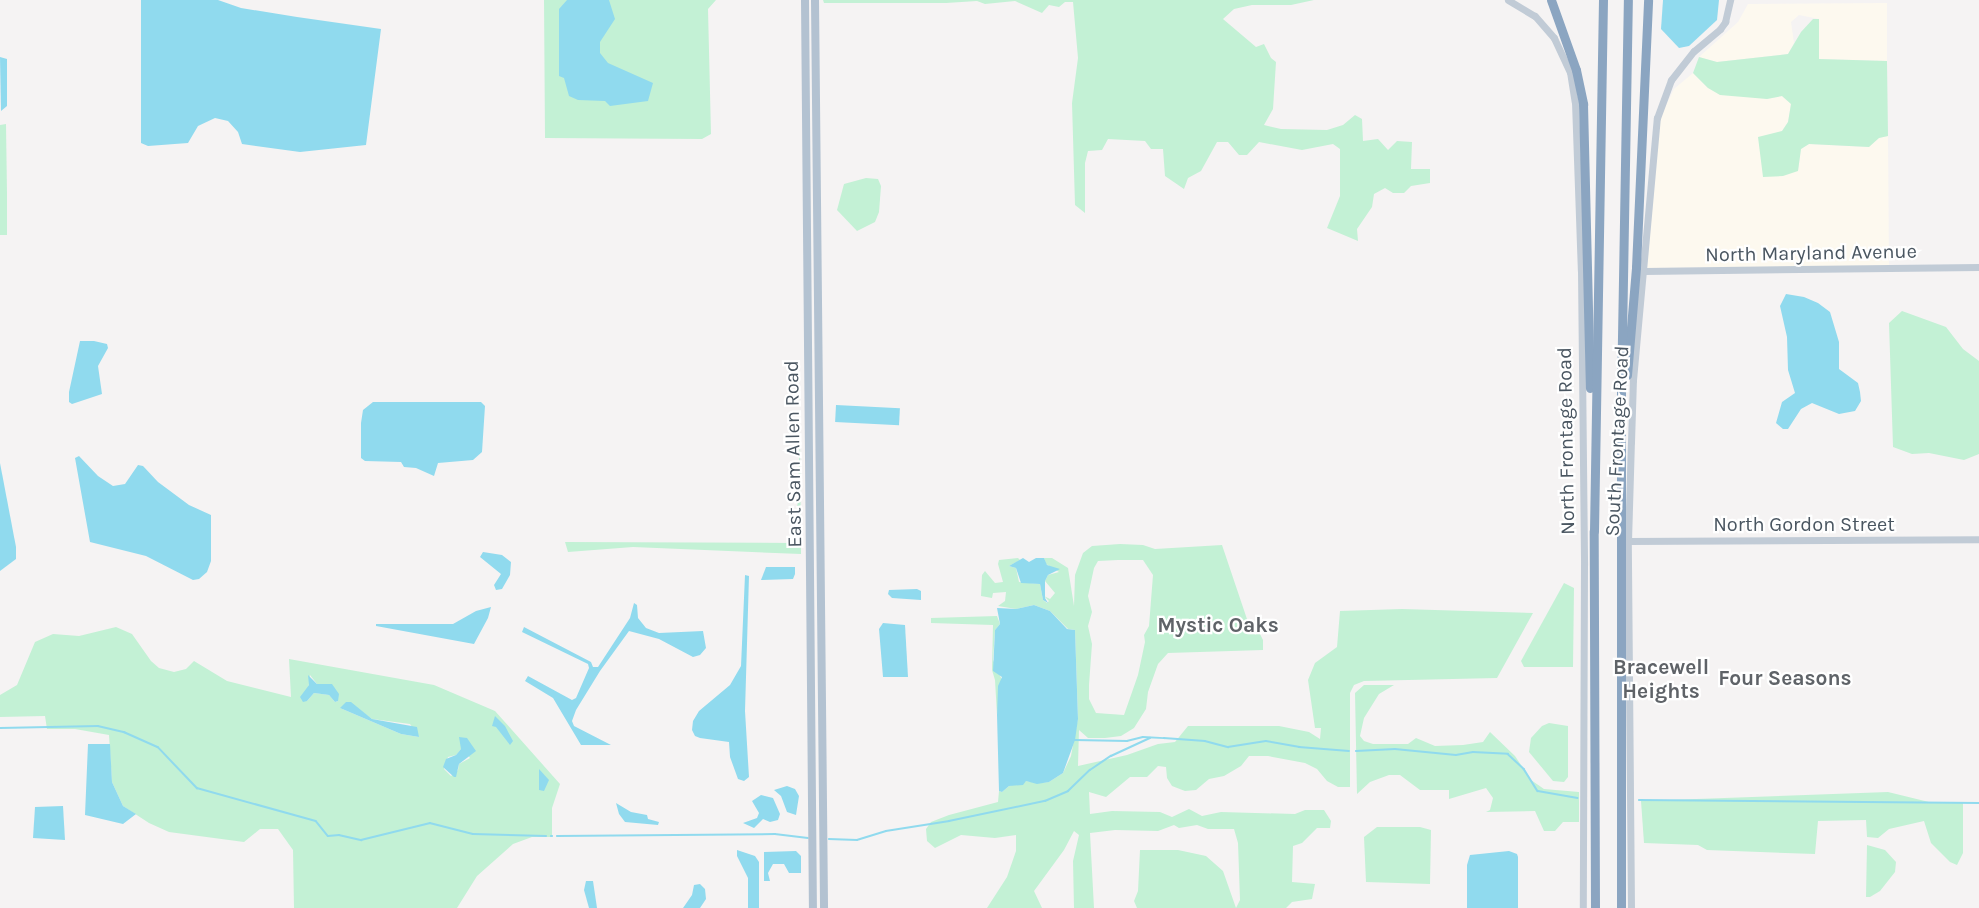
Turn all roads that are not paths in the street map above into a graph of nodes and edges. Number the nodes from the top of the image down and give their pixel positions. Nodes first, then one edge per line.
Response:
1 (805, 0) edge
2 (815, 0) edge
3 (1508, 0) edge
4 (1551, 0) edge
5 (1603, 0) edge
6 (1628, 0) edge
7 (1648, 0) edge
8 (1730, 0) edge
9 (1979, 267) edge
10 (1644, 271) junction
11 (1621, 394) junction
12 (1593, 531) junction
13 (1979, 539) edge
14 (1628, 541) junction
15 (813, 908) edge
16 (824, 908) edge
17 (1583, 908) edge
18 (1596, 908) edge
19 (1621, 908) edge
20 (1631, 908) edge

1 - 15 main road, East Sam Allen Road
2 - 16 main road
3 - 17 street, North Frontage Road
4 - 12 highway
5 - 12 highway
6 - 11 highway
7 - 11 highway
8 - 10 street, South Frontage Road
9 - 10 street, North Maryland Avenue
10 - 14 street, South Frontage Road
11 - 19 highway
12 - 18 highway
13 - 14 street, North Gordon Street
14 - 20 street, South Frontage Road

